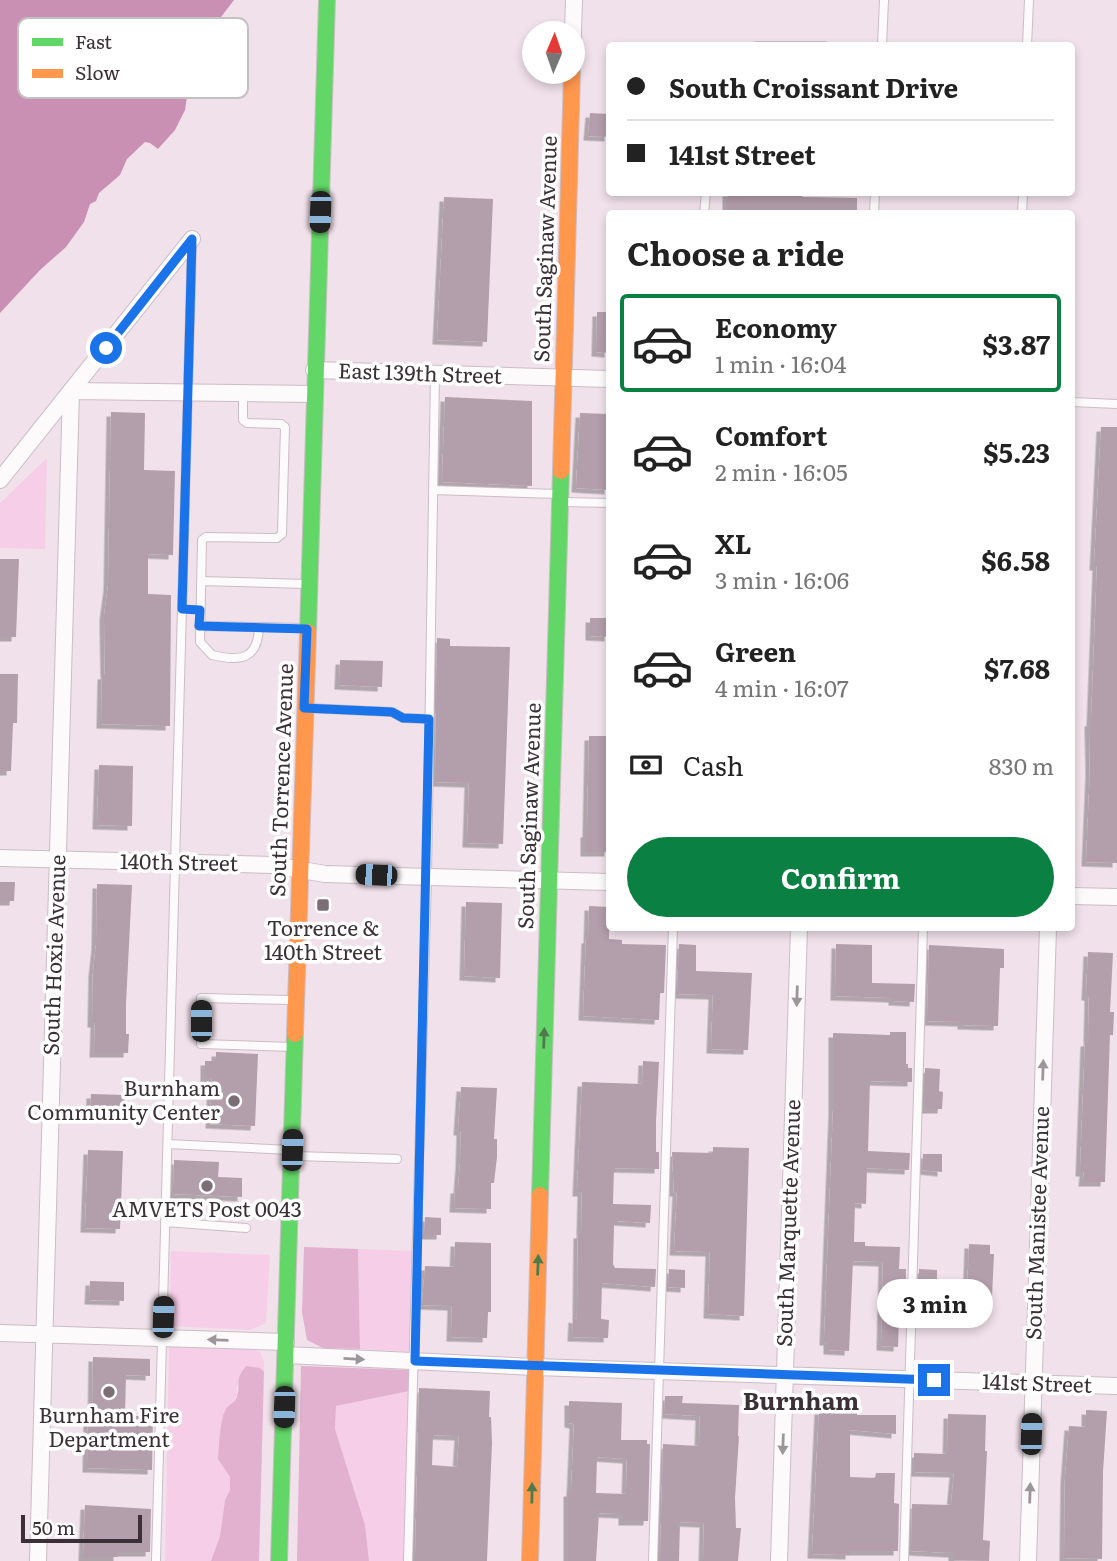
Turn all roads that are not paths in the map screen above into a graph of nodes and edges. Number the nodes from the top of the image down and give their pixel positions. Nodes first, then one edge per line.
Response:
1 (574, 0) edge
2 (884, 0) edge
3 (1029, 0) edge
4 (326, 3) edge
5 (573, 21) edge
6 (882, 42) edge
7 (1027, 42) edge
8 (572, 84) edge
9 (192, 239) joint
10 (314, 370) junction
11 (435, 374) junction
12 (564, 379) junction
13 (606, 379) edge
14 (71, 391) junction
15 (188, 393) junction
16 (243, 393) junction
17 (314, 394) junction
18 (1075, 402) edge
19 (1117, 404) edge
20 (0, 480) edge
21 (433, 490) junction
22 (560, 498) junction
23 (606, 503) edge
24 (201, 580) junction
25 (308, 584) junction
26 (182, 609) junction
27 (200, 610) junction
28 (199, 626) junction
29 (259, 627) junction
30 (307, 629) junction
31 (304, 708) junction
32 (429, 719) junction
33 (0, 859) edge
34 (58, 860) junction
35 (175, 863) junction
36 (300, 870) junction
37 (427, 877) junction
38 (549, 880) junction
39 (606, 882) edge
40 (1075, 896) edge
41 (1117, 897) edge
42 (673, 931) edge
43 (799, 931) edge
44 (923, 931) edge
45 (1048, 931) edge
46 (296, 1000) junction
47 (295, 1047) junction
48 (168, 1144) junction
49 (292, 1153) junction
50 (397, 1159) dead end
51 (165, 1222) junction
52 (246, 1228) dead end
53 (0, 1333) edge
54 (44, 1335) junction
55 (162, 1338) junction
56 (286, 1349) junction
57 (415, 1361) junction
58 (535, 1367) junction
59 (660, 1371) junction
60 (785, 1375) junction
61 (909, 1379) junction
62 (1033, 1383) junction
63 (1117, 1386) edge
64 (38, 1561) edge
65 (156, 1561) edge
66 (279, 1561) edge
67 (408, 1561) edge
68 (530, 1561) edge
69 (653, 1561) edge
70 (779, 1561) edge
71 (904, 1561) edge
72 (1028, 1561) edge

1 - 5 street
2 - 6 lane
3 - 7 lane
4 - 10 main road, South Torrence Avenue
8 - 12 main road, South Saginaw Avenue
9 - 14 street
9 - 15 lane
10 - 11 street, East 139th Street
10 - 17 main road, South Torrence Avenue
11 - 12 street, East 139th Street
11 - 21 lane
12 - 13 street, East 139th Street
12 - 22 main road, South Saginaw Avenue
14 - 15 street, East 139th Street
14 - 20 street
14 - 34 street, South Hoxie Avenue
15 - 16 street, East 139th Street
15 - 26 lane
16 - 17 street, East 139th Street
16 - 24 lane
17 - 25 main road, South Torrence Avenue
18 - 19 lane
21 - 22 lane
21 - 32 lane
22 - 23 lane
22 - 38 main road, South Saginaw Avenue
24 - 25 lane
24 - 27 lane
25 - 30 main road, South Torrence Avenue
26 - 27 lane
26 - 35 lane
27 - 28 lane
28 - 29 lane
28 - 29 lane
29 - 30 lane
30 - 31 main road, South Torrence Avenue
31 - 32 lane
31 - 36 main road, South Torrence Avenue
32 - 37 lane
33 - 34 street, 140th Street
34 - 35 street, 140th Street
34 - 54 street, South Hoxie Avenue
35 - 36 street, 140th Street
35 - 48 lane
36 - 37 street, 140th Street
36 - 46 main road, South Torrence Avenue
37 - 38 street, 140th Street
37 - 57 lane
38 - 39 street, 140th Street
58 -> 38 main road, South Saginaw Avenue
40 - 41 street
42 - 59 lane
43 -> 60 street, South Marquette Avenue
44 - 61 lane
62 -> 45 street, South Manistee Avenue
46 - 47 main road, South Torrence Avenue
46 - 47 lane
47 - 49 main road, South Torrence Avenue
48 - 49 lane
48 - 51 lane
49 - 50 lane
49 - 56 main road, South Torrence Avenue
51 - 52 lane
51 - 55 lane
53 - 54 street, 141st Street
54 - 55 street, 141st Street
54 - 64 street, South Hoxie Avenue
56 -> 55 street, 141st Street
55 - 65 lane
56 -> 57 street, 141st Street
56 - 66 main road, South Torrence Avenue
57 - 58 street, 141st Street
57 - 67 lane
58 - 59 street, 141st Street
68 -> 58 main road, South Saginaw Avenue
59 - 60 street, 141st Street
59 - 69 lane
60 - 61 street, 141st Street
60 -> 70 street, South Marquette Avenue
61 - 62 street, 141st Street
61 - 71 lane
62 - 63 street, 141st Street
72 -> 62 street, South Manistee Avenue

